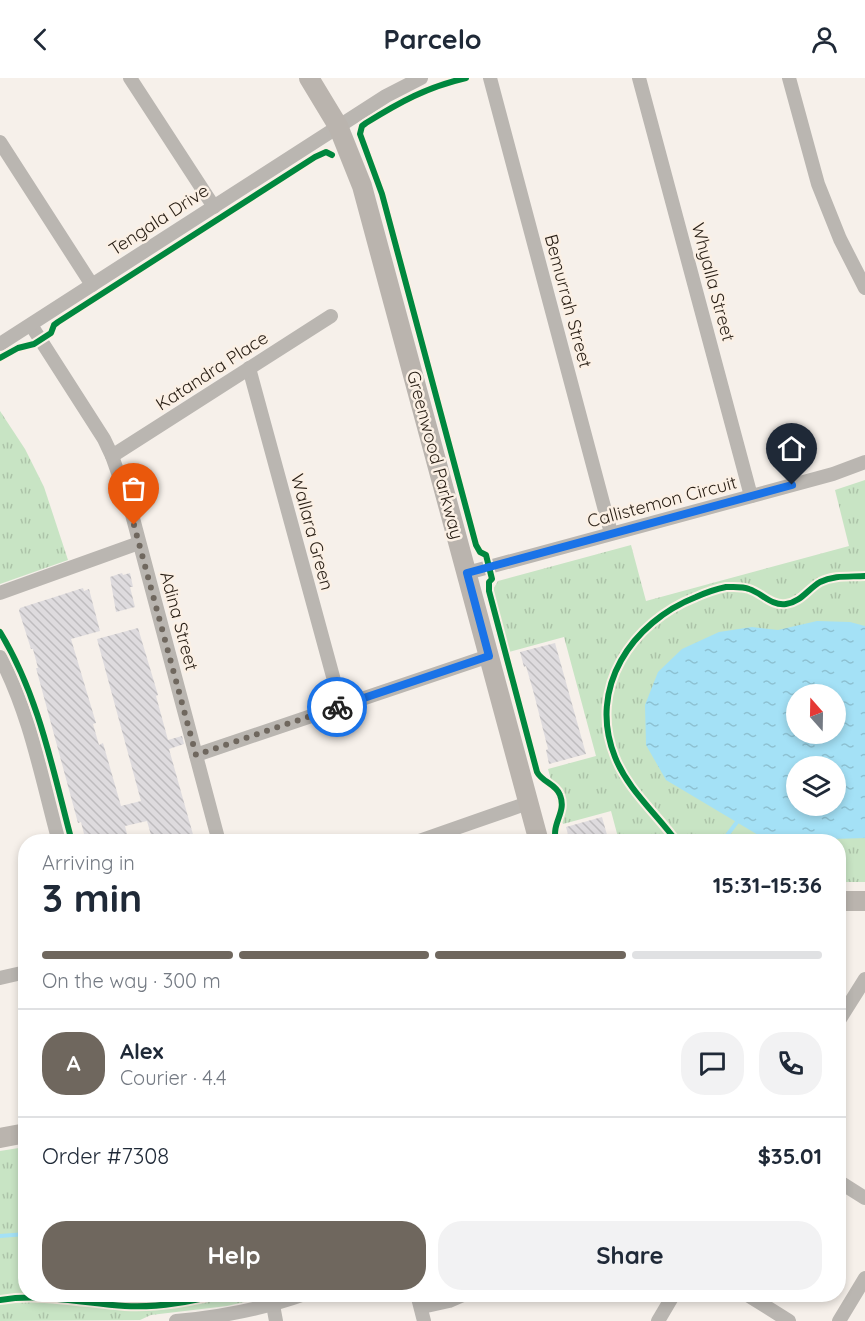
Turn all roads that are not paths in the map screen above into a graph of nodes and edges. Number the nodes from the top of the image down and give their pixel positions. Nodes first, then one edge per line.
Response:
1 (130, 78) edge
2 (309, 78) edge
3 (421, 78) edge
4 (489, 78) edge
5 (639, 78) edge
6 (789, 78) edge
7 (338, 126) junction
8 (0, 142) edge
9 (214, 207) junction
10 (860, 266) edge
11 (92, 285) junction
12 (865, 288) edge
13 (331, 316) dead end
14 (31, 325) junction
15 (0, 344) edge
16 (249, 368) junction
17 (112, 456) junction
18 (865, 462) edge
19 (752, 496) junction
20 (611, 534) junction
21 (139, 543) junction
22 (467, 573) junction
23 (0, 593) edge
24 (489, 656) junction
25 (0, 657) edge
26 (341, 706) junction
27 (196, 755) junction
28 (528, 803) junction
29 (57, 834) edge
30 (217, 834) edge
31 (439, 834) edge
32 (537, 834) edge
33 (846, 901) edge
34 (865, 901) edge
35 (18, 974) edge
36 (0, 978) edge
37 (865, 979) edge
38 (846, 1009) edge
39 (18, 1135) edge
40 (0, 1138) edge
41 (846, 1186) edge
42 (865, 1198) edge
43 (865, 1278) edge
44 (282, 1302) edge
45 (445, 1302) edge
46 (669, 1302) edge
47 (759, 1302) edge
48 (273, 1305) junction
49 (421, 1308) edge
50 (176, 1321) edge
51 (276, 1321) edge
52 (658, 1321) edge
53 (789, 1321) edge
54 (839, 1321) edge

1 - 9 street
2 - 7 street, Greenwood Parkway
3 - 7 street
4 - 20 street, Bemurrah Street
5 - 19 street, Whyalla Street
6 - 10 street
7 - 9 street, Tengala Drive
7 - 22 street, Greenwood Parkway
8 - 11 street
9 - 11 street, Tengala Drive
10 - 12 street
11 - 14 street, Tengala Drive
13 - 16 street, Katandra Place
14 - 15 street, Tengala Drive
14 - 17 street, Adina Street
16 - 17 street, Katandra Place
16 - 26 street, Wallara Green
17 - 21 street, Adina Street
18 - 19 street, Callistemon Circuit
19 - 20 street, Callistemon Circuit
20 - 22 street, Callistemon Circuit
21 - 23 street
21 - 27 street, Adina Street
22 - 24 street, Greenwood Parkway
24 - 26 street
24 - 28 street, Greenwood Parkway
25 - 29 street
26 - 27 street
27 - 30 street, Adina Street
28 - 31 street
28 - 32 street, Greenwood Parkway
33 - 34 street
35 - 36 street
37 - 38 street
39 - 40 street
41 - 42 street
43 - 54 street
44 - 48 street
45 - 49 street
46 - 52 street
47 - 53 street
48 - 50 street
48 - 51 street

